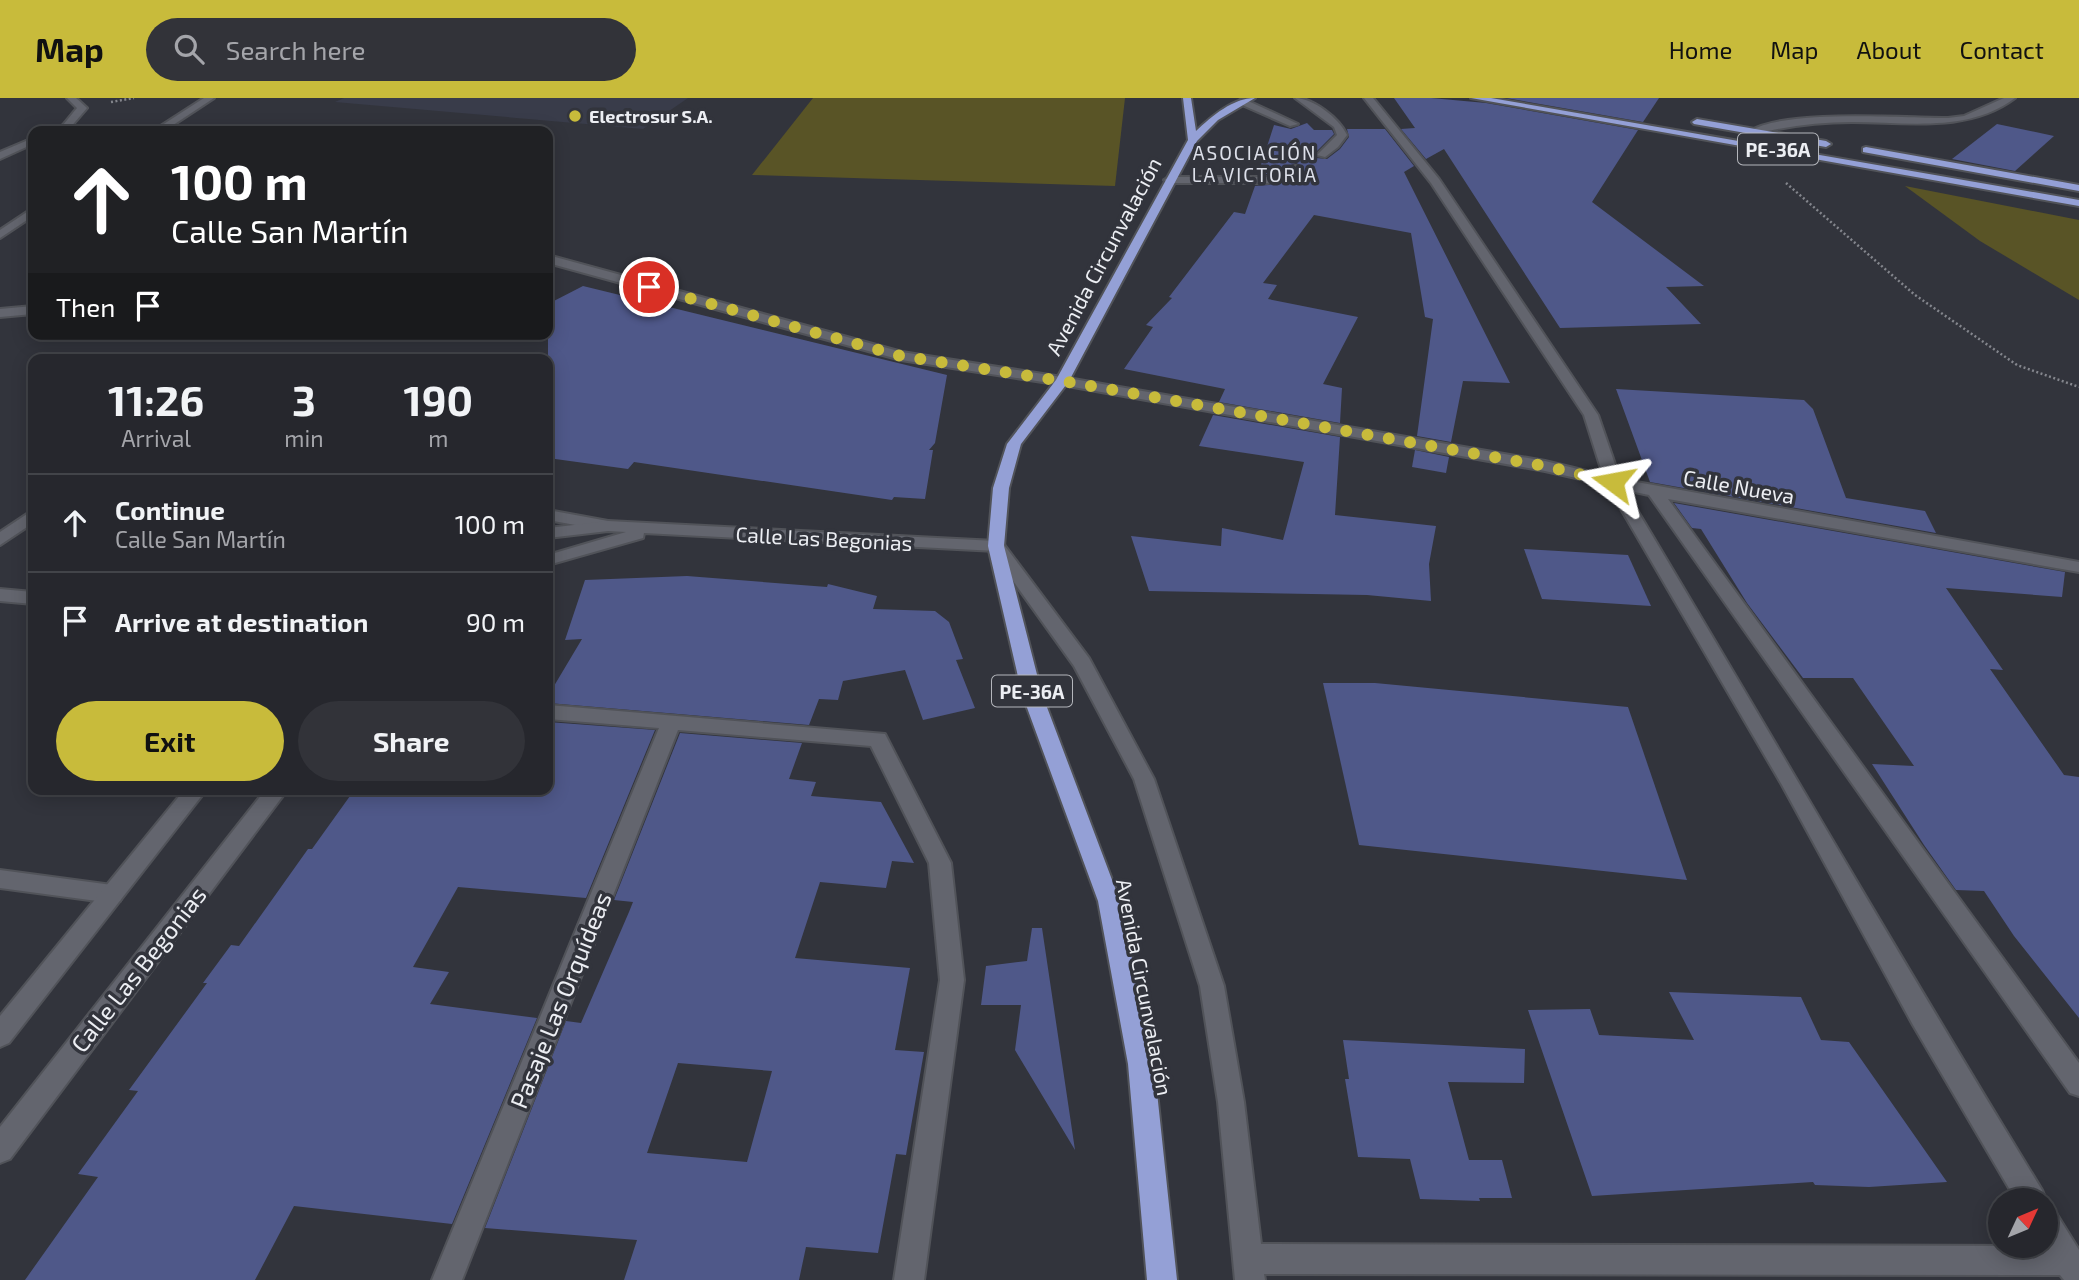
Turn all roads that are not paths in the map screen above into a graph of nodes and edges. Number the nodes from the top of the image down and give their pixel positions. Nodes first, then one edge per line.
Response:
1 (71, 98) edge
2 (210, 98) edge
3 (1187, 98) edge
4 (1299, 98) edge
5 (1368, 98) edge
6 (1475, 98) edge
7 (2011, 98) edge
8 (1247, 100) edge
9 (1679, 119) dead end
10 (1293, 124) dead end
11 (67, 126) edge
12 (166, 126) edge
13 (1755, 131) junction
14 (1193, 140) junction
15 (28, 143) edge
16 (1843, 146) dead end
17 (1856, 149) dead end
18 (1322, 155) dead end
19 (0, 156) edge
20 (1299, 169) dead end
21 (1170, 180) junction
22 (2079, 188) edge
23 (2079, 203) edge
24 (28, 215) edge
25 (0, 235) edge
26 (553, 260) edge
27 (28, 310) edge
28 (0, 313) edge
29 (1062, 381) junction
30 (1613, 482) junction
31 (1655, 492) junction
32 (553, 516) edge
33 (28, 519) edge
34 (608, 526) junction
35 (652, 530) junction
36 (553, 532) edge
37 (0, 540) edge
38 (996, 546) junction
39 (553, 559) edge
40 (2076, 569) edge
41 (0, 595) edge
42 (28, 598) edge
43 (553, 712) edge
44 (672, 721) junction
45 (192, 795) edge
46 (273, 795) edge
47 (0, 880) edge
48 (112, 894) junction
49 (0, 1034) edge
50 (2079, 1084) edge
51 (0, 1150) edge
52 (2025, 1188) edge
53 (2058, 1243) edge
54 (1249, 1269) edge
55 (2073, 1269) edge
56 (447, 1280) edge
57 (909, 1280) edge
58 (1162, 1280) edge

1 - 11 street
2 - 12 street
3 - 14 highway
4 - 18 street
5 - 30 street
6 - 23 highway, PE-36A
7 - 13 street
8 - 10 street
8 - 14 highway, Avenida Circunvalación / PE-36A
9 - 13 highway, PE-36A
13 - 16 highway, PE-36A
14 - 21 highway, Avenida Circunvalación / PE-36A
15 - 19 street
17 - 22 highway
20 - 21 street
21 - 29 highway, Avenida Circunvalación / PE-36A
24 - 25 street
26 - 29 street
27 - 28 street
29 - 30 street, Calle Nueva
29 - 38 highway, Avenida Circunvalación / PE-36A
30 - 31 street, Calle Nueva
30 - 52 street
31 - 40 street, Calle Nueva
31 - 50 street
32 - 34 street
33 - 37 street
34 - 35 street, Calle Las Begonias
34 - 36 street, Calle Las Begonias
35 - 38 street, Calle Las Begonias
35 - 39 street, Calle Las Begonias
38 - 54 street
38 - 58 highway, Avenida Circunvalación / PE-36A
41 - 42 street
43 - 44 street
44 - 56 street, Pasaje Las Orquídeas
44 - 57 street
45 - 48 street
46 - 51 street, Calle Las Begonias
47 - 48 street
48 - 49 street
53 - 55 street
54 - 55 street

